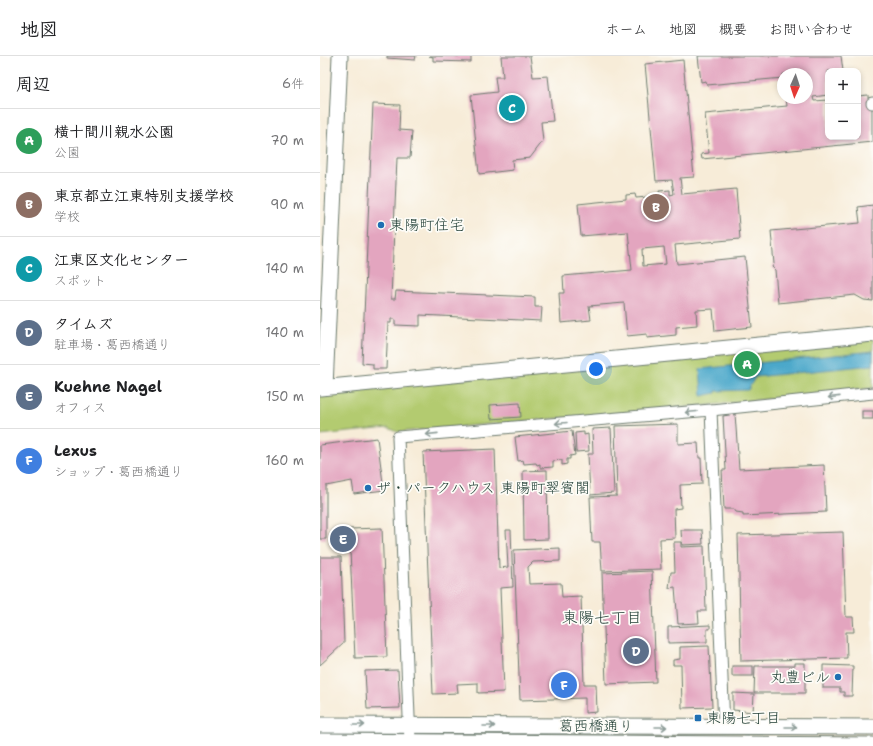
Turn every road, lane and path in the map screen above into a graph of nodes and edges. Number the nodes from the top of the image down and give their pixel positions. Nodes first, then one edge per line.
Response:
1 (340, 56) edge
2 (873, 334) edge
3 (322, 388) edge
4 (873, 393) edge
5 (711, 410) junction
6 (320, 725) edge
7 (410, 725) junction
8 (724, 727) junction
9 (873, 727) edge
10 (320, 741) edge
11 (410, 742) junction
12 (873, 745) edge

1 - 3 main road
2 - 3 main road
4 -> 5 street
5 -> 7 street
5 - 8 street
6 -> 7 main road, 葛西橋通り
7 -> 8 main road, 葛西橋通り
7 - 11 street
8 -> 9 main road, 葛西橋通り
10 - 11 main road, 葛西橋通り
11 - 12 main road, 葛西橋通り

